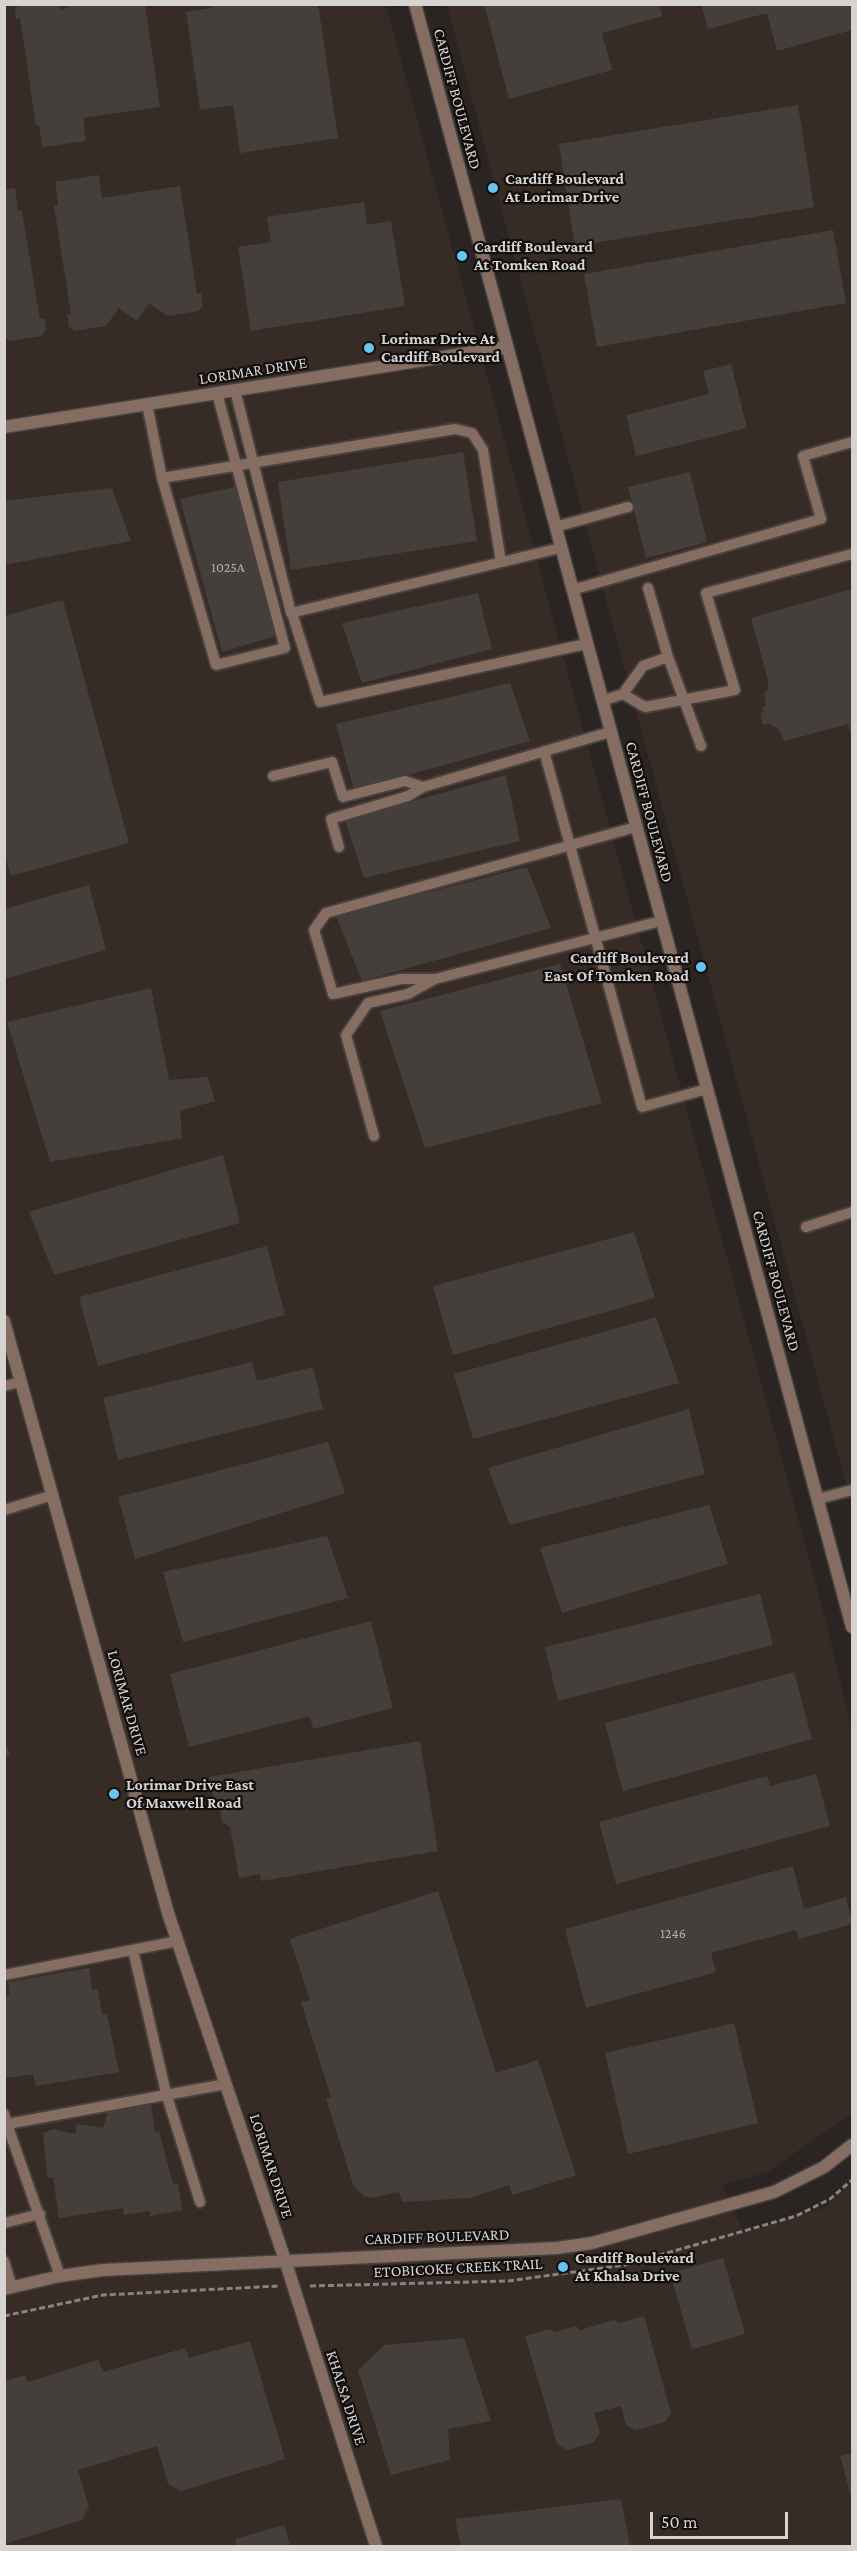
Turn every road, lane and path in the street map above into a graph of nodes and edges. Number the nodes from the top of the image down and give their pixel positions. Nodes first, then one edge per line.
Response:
1 (415, 4) edge
2 (506, 347) junction
3 (235, 390) junction
4 (217, 393) junction
5 (147, 404) junction
6 (4, 427) edge
7 (852, 442) edge
8 (253, 462) junction
9 (235, 465) junction
10 (162, 478) junction
11 (628, 507) dead end
12 (555, 527) junction
13 (560, 548) junction
14 (852, 554) edge
15 (501, 562) junction
16 (648, 588) dead end
17 (572, 590) junction
18 (292, 613) junction
19 (586, 644) junction
20 (668, 657) junction
21 (623, 694) junction
22 (684, 699) junction
23 (602, 701) junction
24 (610, 732) junction
25 (701, 746) dead end
26 (544, 752) junction
27 (273, 776) dead end
28 (423, 787) junction
29 (636, 827) junction
30 (571, 845) junction
31 (339, 847) dead end
32 (661, 921) junction
33 (596, 937) junction
34 (435, 979) junction
35 (707, 1089) junction
36 (374, 1136) dead end
37 (852, 1212) edge
38 (806, 1227) dead end
39 (4, 1321) edge
40 (21, 1382) junction
41 (4, 1386) edge
42 (852, 1490) edge
43 (53, 1495) junction
44 (818, 1499) junction
45 (4, 1510) edge
46 (852, 1627) edge
47 (178, 1941) junction
48 (133, 1950) junction
49 (4, 1975) edge
50 (226, 2084) junction
51 (166, 2093) junction
52 (6, 2119) edge
53 (852, 2145) edge
54 (852, 2180) edge
55 (200, 2202) dead end
56 (40, 2214) junction
57 (4, 2223) edge
58 (285, 2260) junction
59 (4, 2262) edge
60 (60, 2276) junction
61 (263, 2286) dead end
62 (334, 2287) dead end
63 (8, 2288) edge
64 (4, 2316) edge
65 (376, 2547) edge

1 - 2 street, CARDIFF BOULEVARD
2 - 3 street, LORIMAR DRIVE
2 - 12 street, CARDIFF BOULEVARD
3 - 4 street, LORIMAR DRIVE
3 - 8 lane
4 - 5 street, LORIMAR DRIVE
4 - 9 lane
5 - 6 street, LORIMAR DRIVE
5 - 10 lane
7 - 17 lane
8 - 9 lane
8 - 15 lane
8 - 18 lane
9 - 10 lane
9 - 10 lane
11 - 12 lane
12 - 13 street, CARDIFF BOULEVARD
13 - 15 lane
13 - 17 street, CARDIFF BOULEVARD
14 - 22 lane
15 - 18 lane
16 - 20 lane
17 - 19 street, CARDIFF BOULEVARD
18 - 19 lane
19 - 23 street, CARDIFF BOULEVARD
20 - 21 lane
20 - 22 lane
21 - 22 lane
21 - 23 lane
22 - 25 lane
23 - 24 street, CARDIFF BOULEVARD
24 - 26 lane
24 - 29 street, CARDIFF BOULEVARD
26 - 28 lane
26 - 30 lane
27 - 28 lane
28 - 31 lane
29 - 30 lane
29 - 32 street, CARDIFF BOULEVARD
30 - 33 lane
30 - 34 lane
32 - 33 lane
32 - 35 street, CARDIFF BOULEVARD
33 - 34 lane
33 - 35 lane
34 - 36 lane
35 - 44 street, CARDIFF BOULEVARD
37 - 38 lane
39 - 40 street, LORIMAR DRIVE
40 - 41 lane
40 - 43 street, LORIMAR DRIVE
42 - 44 lane
43 - 45 lane
43 - 47 street, LORIMAR DRIVE
44 - 46 street, CARDIFF BOULEVARD
47 - 48 lane
47 - 50 street, LORIMAR DRIVE
48 - 49 lane
48 - 51 lane
50 - 51 lane
50 - 58 street, LORIMAR DRIVE
51 - 52 lane
51 - 55 lane
52 - 56 lane
53 - 58 street, CARDIFF BOULEVARD
54 - 62 path, ETOBICOKE CREEK TRAIL
56 - 57 lane
56 - 60 lane
58 - 60 street, CARDIFF BOULEVARD
58 - 65 street, KHALSA DRIVE
59 - 63 lane
60 - 63 street, CARDIFF BOULEVARD
61 - 64 path

